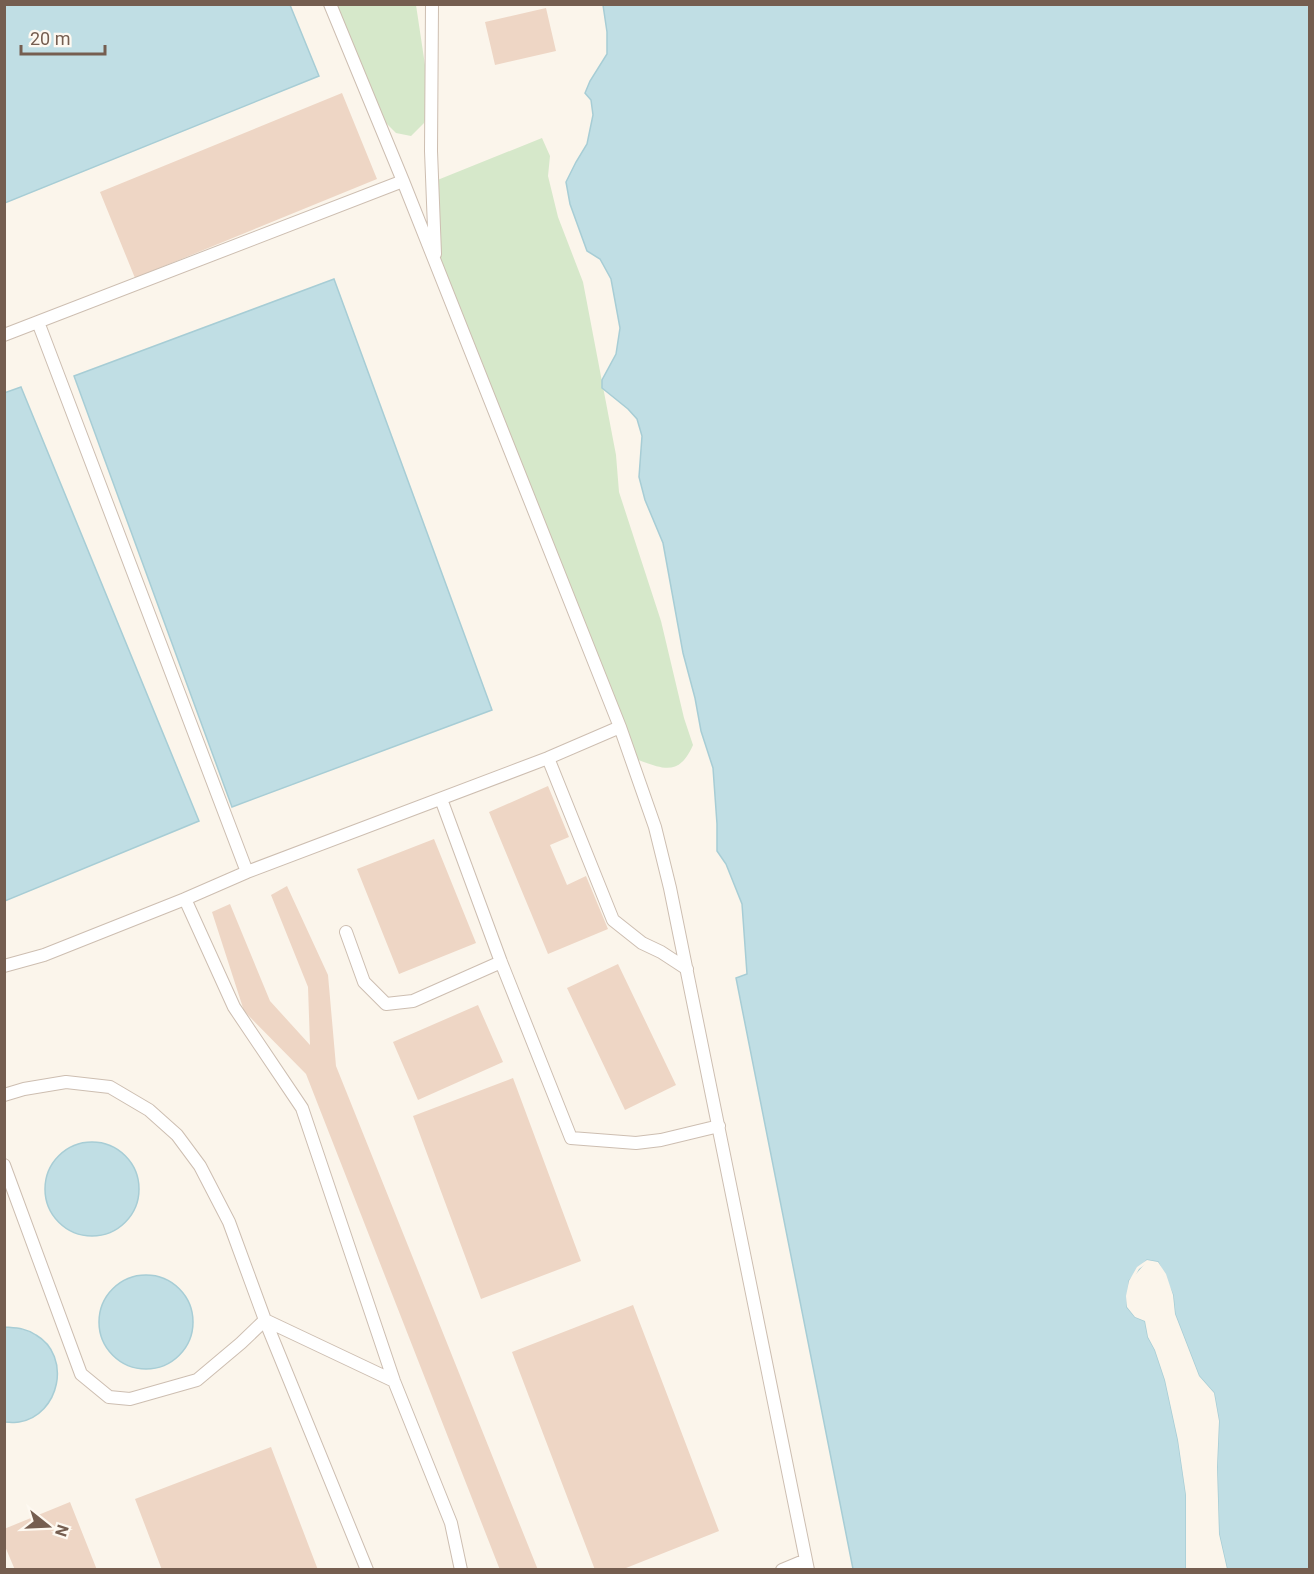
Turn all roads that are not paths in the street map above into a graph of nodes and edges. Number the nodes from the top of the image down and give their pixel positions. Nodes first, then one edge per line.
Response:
1 (330, 4) edge
2 (432, 4) edge
3 (403, 181) junction
4 (436, 264) junction
5 (38, 322) junction
6 (4, 335) edge
7 (620, 727) junction
8 (548, 758) junction
9 (441, 799) junction
10 (247, 872) junction
11 (185, 899) junction
12 (346, 932) dead end
13 (501, 962) junction
14 (4, 966) edge
15 (687, 969) junction
16 (4, 1095) edge
17 (719, 1126) junction
18 (4, 1165) edge
19 (265, 1320) junction
20 (394, 1381) junction
21 (807, 1565) edge
22 (367, 1569) edge
23 (461, 1569) edge
24 (782, 1569) edge

1 - 3 lane
2 - 4 lane
3 - 4 lane
3 - 5 lane
4 - 7 lane
5 - 6 lane
5 - 10 lane
7 - 8 lane
7 - 15 lane
8 - 9 lane
8 - 15 lane
9 - 10 lane
9 - 13 lane
10 - 11 lane
11 - 14 lane
11 - 20 lane
12 - 13 lane
13 - 17 lane
15 - 17 lane
16 - 19 lane
17 - 21 lane
18 - 19 lane
19 - 20 lane
19 - 22 lane
20 - 23 lane
21 - 24 lane

